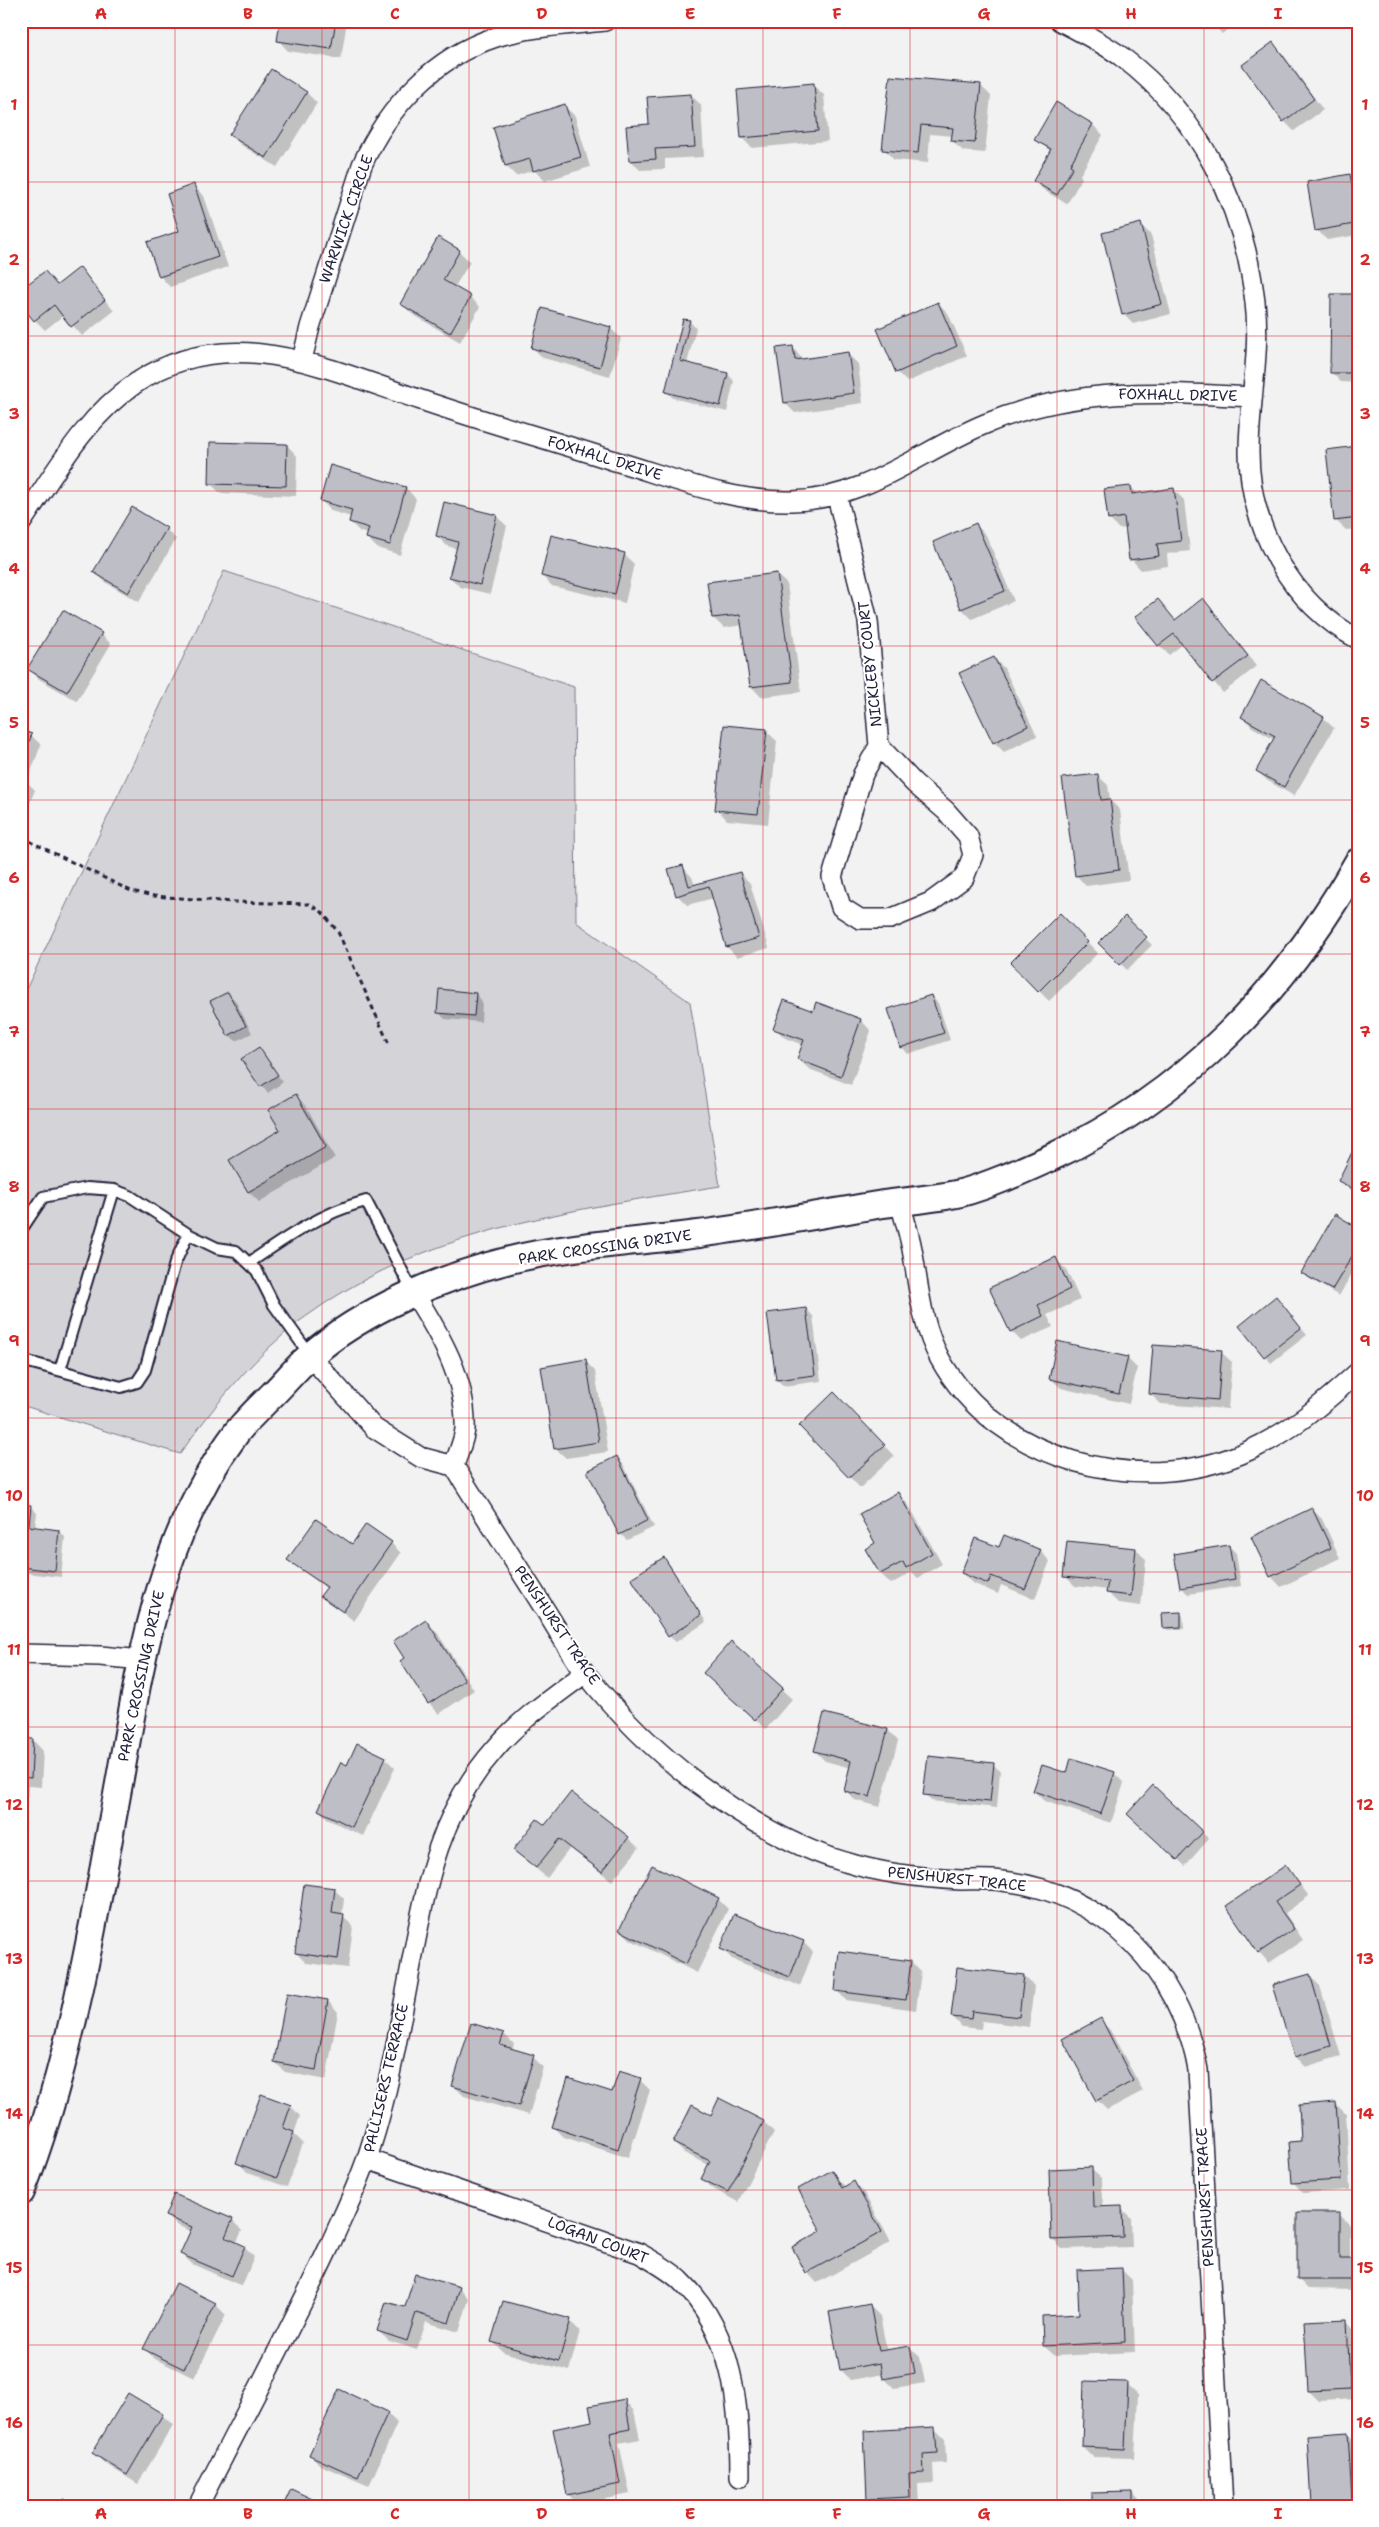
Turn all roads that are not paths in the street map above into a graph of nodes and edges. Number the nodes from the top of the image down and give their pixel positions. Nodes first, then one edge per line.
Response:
1 (605, 21) edge
2 (1060, 21) edge
3 (302, 360) junction
4 (1252, 397) junction
5 (837, 496) junction
6 (21, 524) edge
7 (1358, 639) edge
8 (879, 746) junction
9 (1358, 862) edge
10 (114, 1190) junction
11 (900, 1202) junction
12 (21, 1230) edge
13 (188, 1234) junction
14 (249, 1264) junction
15 (414, 1293) junction
16 (310, 1356) junction
17 (21, 1360) edge
18 (60, 1370) junction
19 (1358, 1372) edge
20 (454, 1466) junction
21 (21, 1654) edge
22 (142, 1660) junction
23 (585, 1673) junction
24 (367, 2159) junction
25 (21, 2192) edge
26 (740, 2477) dead end
27 (198, 2506) edge
28 (1223, 2506) edge

1 - 3 street, WARWICK CIRCLE
2 - 4 street
3 - 5 street, FOXHALL DRIVE
3 - 6 street, FOXHALL DRIVE
4 - 5 street, FOXHALL DRIVE
4 - 7 street
5 - 8 street, NICKLEBY COURT
8 - 8 street, NICKLEBY COURT
9 - 11 street, PARK CROSSING DRIVE
10 - 12 lane
10 - 13 lane
10 - 18 lane
11 - 15 street, PARK CROSSING DRIVE
11 - 19 street
13 - 14 lane
13 - 18 lane
14 - 15 lane
14 - 16 lane
15 - 16 street, PARK CROSSING DRIVE
15 - 20 street
16 - 20 street
16 - 22 street, PARK CROSSING DRIVE
17 - 18 lane
20 - 23 street, PENSHURST TRACE
21 - 22 street
22 - 25 street, PARK CROSSING DRIVE
23 - 24 street, PALLISERS TERRACE
23 - 28 street, PENSHURST TRACE
24 - 26 street, LOGAN COURT
24 - 27 street, PALLISERS TERRACE

